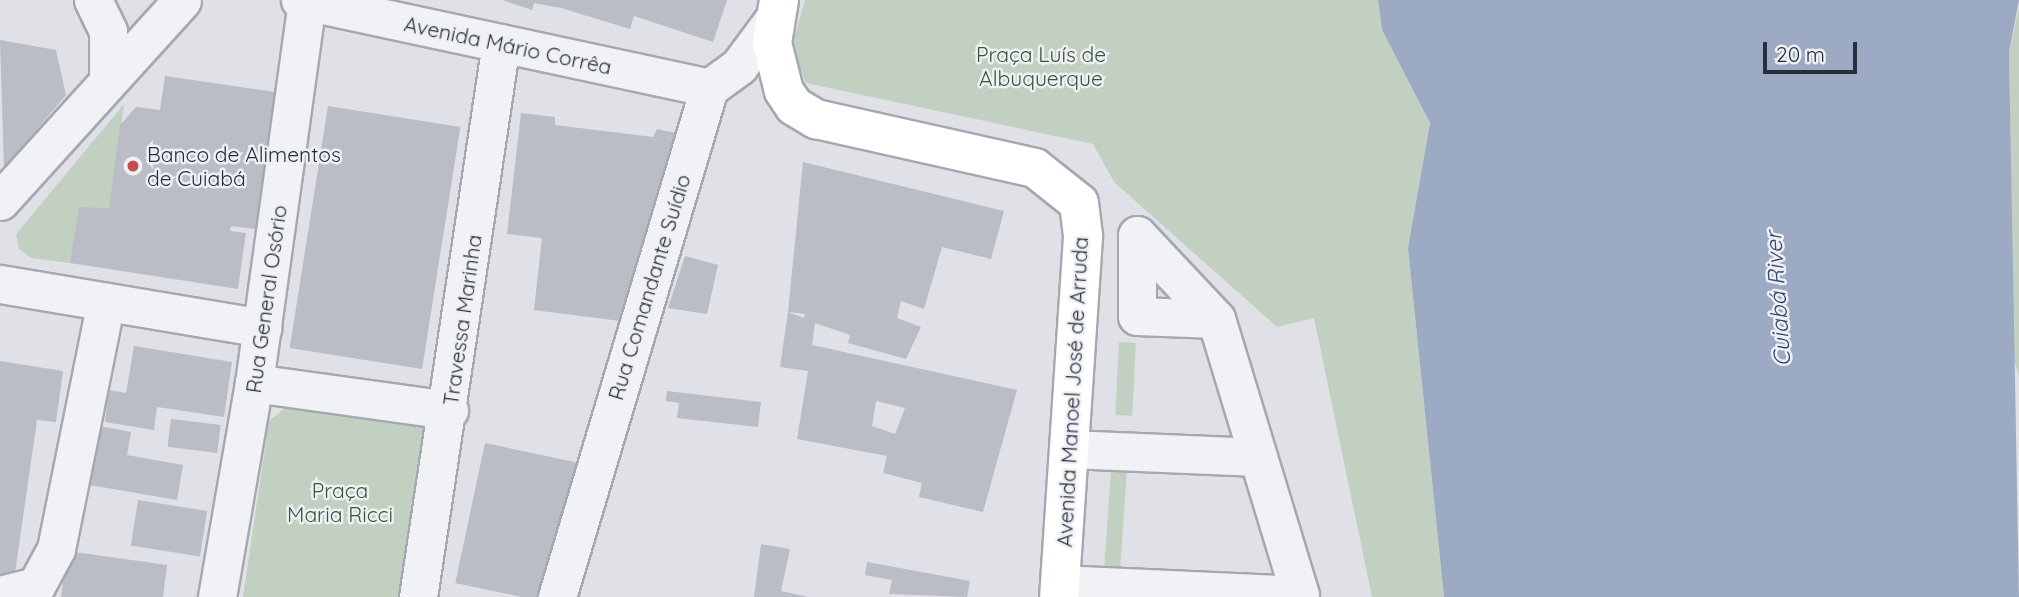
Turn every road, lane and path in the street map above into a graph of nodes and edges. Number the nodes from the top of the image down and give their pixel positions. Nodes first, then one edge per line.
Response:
1 (93, 0) edge
2 (181, 0) edge
3 (300, 0) edge
4 (307, 0) edge
5 (776, 10) edge
6 (501, 43) junction
7 (108, 81) junction
8 (709, 88) junction
9 (0, 201) edge
10 (0, 284) edge
11 (106, 302) junction
12 (1216, 319) dead end
13 (262, 328) junction
14 (254, 383) junction
15 (449, 410) junction
16 (1069, 449) junction
17 (1258, 457) junction
18 (1060, 590) edge
19 (0, 595) edge
20 (217, 597) edge
21 (418, 597) edge
22 (556, 597) edge

1 - 7 street
2 - 7 street
3 - 4 street, Avenida Mário Corrêa
4 - 6 street, Avenida Mário Corrêa
4 - 13 street, Rua General Osório
5 - 8 street
5 - 16 main road, Avenida Manoel José de Arruda
6 - 8 street, Avenida Mário Corrêa
6 - 15 street, Travessa Marinha
7 - 9 street
8 - 22 street, Rua Comandante Suídio
10 - 11 street
11 - 13 street
11 - 19 street
12 - 17 street
13 - 14 street, Rua General Osório
14 - 15 street
14 - 20 street, Rua General Osório
15 - 21 street, Travessa Marinha
16 - 17 street
16 - 18 main road, Avenida Manoel José de Arruda
17 - 18 street

